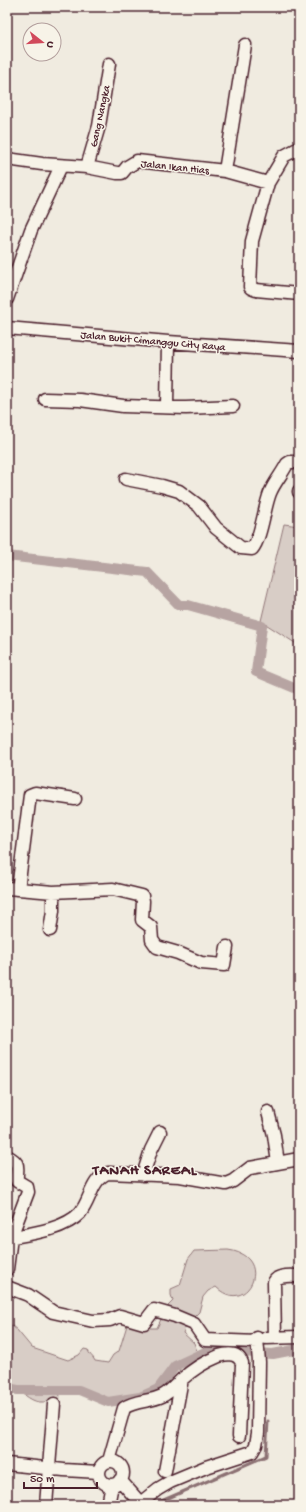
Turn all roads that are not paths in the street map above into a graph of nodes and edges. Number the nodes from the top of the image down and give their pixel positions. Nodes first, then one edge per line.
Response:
1 (245, 45) dead end
2 (109, 64) dead end
3 (299, 148) edge
4 (7, 158) edge
5 (61, 166) junction
6 (87, 168) junction
7 (225, 171) junction
8 (268, 183) junction
9 (299, 294) edge
10 (7, 298) edge
11 (7, 328) edge
12 (168, 342) junction
13 (299, 351) edge
14 (45, 399) dead end
15 (233, 406) dead end
16 (167, 407) junction
17 (299, 462) edge
18 (126, 479) dead end
19 (75, 799) dead end
20 (12, 889) edge
21 (53, 892) junction
22 (50, 930) dead end
23 (227, 947) dead end
24 (268, 1112) dead end
25 (160, 1132) dead end
26 (7, 1156) edge
27 (299, 1159) edge
28 (278, 1163) junction
29 (143, 1175) junction
30 (9, 1238) edge
31 (7, 1269) edge
32 (299, 1276) edge
33 (7, 1287) edge
34 (299, 1337) edge
35 (239, 1338) dead end
36 (274, 1338) junction
37 (258, 1341) junction
38 (182, 1379) junction
39 (54, 1404) dead end
40 (239, 1436) dead end
41 (109, 1461) junction
42 (7, 1464) edge
43 (50, 1469) junction
44 (165, 1471) dead end
45 (99, 1472) junction
46 (116, 1483) junction
47 (138, 1504) edge
48 (46, 1505) edge
49 (108, 1505) edge

1 - 7 street
2 - 6 street, Gang Nangka
3 - 8 street
4 - 5 street, Jalan Ikan Hias
5 - 6 street, Jalan Ikan Hias
5 - 10 street
6 - 7 street, Jalan Ikan Hias
7 - 8 street, Jalan Ikan Hias
8 - 9 street
11 - 12 street, Jalan Bukit Cimanggu City Raya
12 - 13 street, Jalan Bukit Cimanggu City Raya
12 - 16 street
14 - 16 street
15 - 16 street
17 - 18 street
19 - 20 street
20 - 21 street
21 - 22 street
21 - 23 street
24 - 28 street
25 - 29 street
26 - 30 street
27 - 28 street
28 - 29 street
29 - 30 street
30 - 31 street
32 - 36 street
33 - 37 street
34 - 36 street
35 - 37 street
36 - 37 street
37 - 47 street
38 - 40 street
38 - 41 street
38 - 44 street
39 - 43 street
41 - 45 street
41 - 46 street
42 - 43 street
43 - 45 street
43 - 48 street
45 - 46 street
46 - 47 street
46 - 49 street

